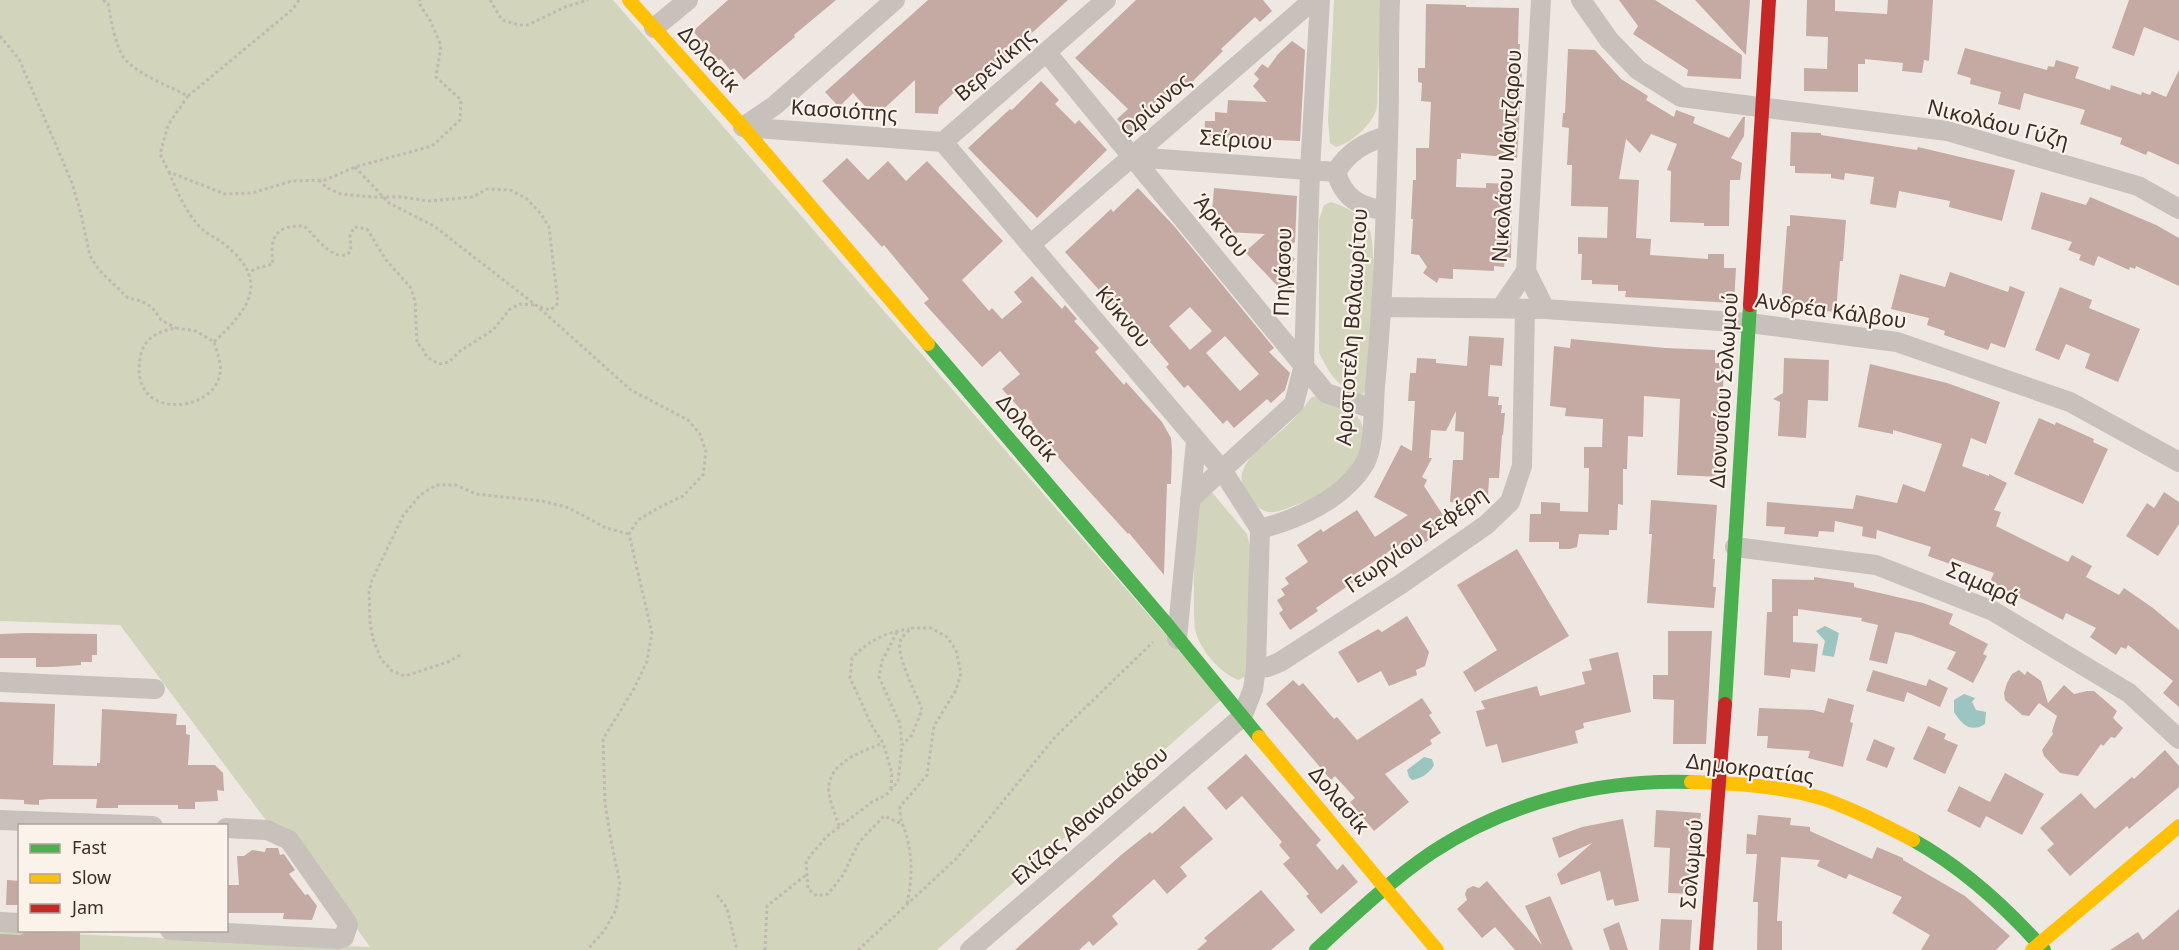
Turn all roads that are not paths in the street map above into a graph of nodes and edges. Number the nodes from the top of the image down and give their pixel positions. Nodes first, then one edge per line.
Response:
1 (629, 0) edge
2 (688, 0) edge
3 (895, 0) edge
4 (1106, 0) edge
5 (1313, 0) edge
6 (1320, 0) edge
7 (1390, 0) edge
8 (1541, 0) edge
9 (1581, 0) edge
10 (1769, 0) edge
11 (654, 28) junction
12 (1047, 53) junction
13 (1762, 108) junction
14 (743, 127) junction
15 (1388, 136) junction
16 (943, 142) junction
17 (1133, 157) junction
18 (1311, 170) junction
19 (1336, 172) junction
20 (2179, 209) edge
21 (1385, 211) junction
22 (1030, 245) junction
23 (1526, 271) junction
24 (1380, 307) junction
25 (1502, 308) junction
26 (1525, 309) junction
27 (1545, 309) junction
28 (1749, 323) junction
29 (1304, 365) junction
30 (1373, 409) junction
31 (1196, 441) junction
32 (2179, 462) edge
33 (1222, 470) junction
34 (1190, 499) junction
35 (1260, 529) junction
36 (1735, 547) junction
37 (1171, 631) junction
38 (1256, 668) junction
39 (0, 682) edge
40 (155, 689) dead end
41 (1242, 717) junction
42 (2179, 739) edge
43 (1720, 783) junction
44 (0, 820) edge
45 (122, 824) edge
46 (2179, 826) edge
47 (228, 828) edge
48 (1385, 888) junction
49 (0, 922) edge
50 (18, 923) edge
51 (208, 932) edge
52 (2038, 948) edge
53 (970, 950) edge
54 (1316, 950) edge
55 (1437, 950) edge
56 (1706, 950) edge

1 - 11 street, Δολασίκ
2 - 11 street
3 - 14 street
4 - 12 street, Βερενίκης
5 - 17 street, Ωρίωνος
6 - 18 street, Πηγάσου
7 - 15 street, Αριστοτέλη Βαλαωρίτου
8 - 23 street, Νικολάου Μάντζαρου
9 - 13 street, Νικολάου Γύζη
10 - 13 street, Διονυσίου Σολωμού
11 - 14 street, Δολασίκ
12 - 16 street, Βερενίκης
12 - 17 street, Άρκτου
13 - 20 street, Νικολάου Γύζη
13 - 28 street, Διονυσίου Σολωμού
14 - 16 street, Κασσιόπης
14 - 37 street, Δολασίκ
15 - 19 street
15 - 21 street, Αριστοτέλη Βαλαωρίτου
16 - 22 street, Κύκνου
17 - 18 street, Σείριου
17 - 22 street, Ωρίωνος
17 - 29 street, Άρκτου
18 - 19 street, Σείριου
18 - 29 street, Πηγάσου
19 - 21 street
21 - 24 street, Αριστοτέλη Βαλαωρίτου
22 - 31 street, Κύκνου
23 - 25 street, Νικολάου Μάντζαρου
23 - 27 street
24 - 25 street, Ανδρέα Κάλβου
24 - 30 street, Αριστοτέλη Βαλαωρίτου
25 - 26 street, Ανδρέα Κάλβου
26 - 27 street, Ανδρέα Κάλβου
26 - 38 street, Γεωργίου Σεφέρη
27 - 28 street, Ανδρέα Κάλβου
28 - 32 street, Ανδρέα Κάλβου
28 - 36 street, Διονυσίου Σολωμού
29 - 30 street, Άρκτου
29 - 33 street, Πηγάσου
30 - 35 street, Αριστοτέλη Βαλαωρίτου
31 - 33 street, Κύκνου
31 - 34 street
33 - 34 street, Πηγάσου
33 - 35 street, Κύκνου
34 - 37 street
35 - 38 street
36 - 42 street, Σαμαρά
36 - 43 street, Διονυσίου Σολωμού
37 - 41 street, Δολασίκ
38 - 41 street
39 - 40 street
41 - 48 street, Δολασίκ
41 - 53 street, Ελίζας Αθανασιάδου
43 - 48 street, Δημοκρατίας
43 - 52 street, Δημοκρατίας
43 - 56 street, Σολωμού
44 - 45 street
46 - 52 street
47 - 51 street
48 - 54 street, Δημοκρατίας
48 - 55 street, Δολασίκ
49 - 50 street

